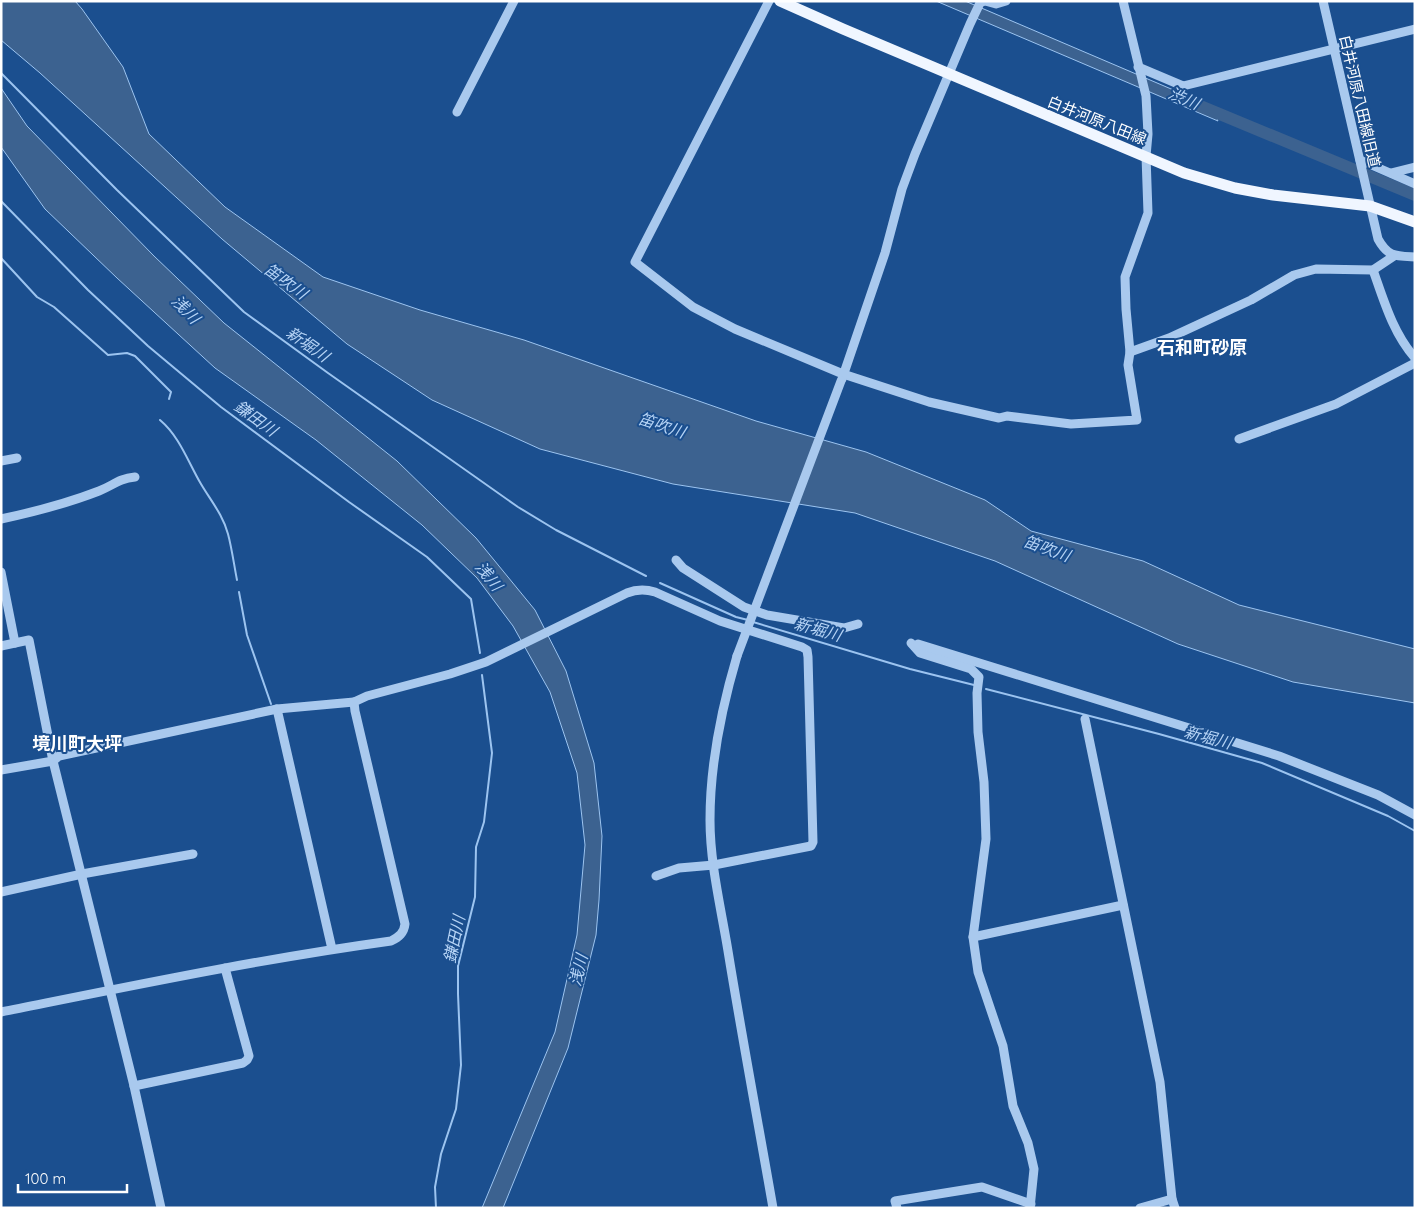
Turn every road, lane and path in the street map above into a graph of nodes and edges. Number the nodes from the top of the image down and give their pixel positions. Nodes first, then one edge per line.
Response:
1 (514, 1) edge
2 (769, 1) edge
3 (780, 1) edge
4 (1006, 1) edge
5 (1123, 1) edge
6 (1323, 1) edge
7 (983, 2) edge
8 (1415, 29) edge
9 (1335, 49) junction
10 (1140, 70) junction
11 (949, 74) junction
12 (457, 112) dead end
13 (1146, 156) junction
14 (1361, 162) junction
15 (1415, 167) edge
16 (1390, 173) junction
17 (1415, 184) edge
18 (1370, 206) junction
19 (1415, 222) edge
20 (1394, 256) junction
21 (1415, 257) edge
22 (1372, 270) junction
23 (1130, 352) junction
24 (1415, 358) edge
25 (1415, 363) edge
26 (842, 378) junction
27 (1239, 439) dead end
28 (17, 458) dead end
29 (1, 461) edge
30 (135, 477) dead end
31 (1, 519) edge
32 (676, 560) dead end
33 (1, 572) edge
34 (858, 624) dead end
35 (15, 642) junction
36 (1, 646) edge
37 (354, 702) junction
38 (276, 709) junction
39 (1085, 719) dead end
40 (53, 761) junction
41 (1, 770) edge
42 (1415, 815) edge
43 (193, 854) dead end
44 (714, 865) junction
45 (82, 874) junction
46 (656, 876) dead end
47 (1, 892) edge
48 (1123, 905) junction
49 (973, 937) junction
50 (332, 949) junction
51 (225, 968) junction
52 (109, 990) junction
53 (1, 1012) edge
54 (134, 1086) junction
55 (1173, 1203) edge
56 (1030, 1206) edge
57 (161, 1208) edge
58 (773, 1208) edge
59 (896, 1208) edge
60 (1140, 1208) edge

1 - 12 street
2 - 26 street
3 - 11 main road, 白井河原八田線
4 - 7 street
5 - 10 street
6 - 9 street, 白井河原八田線旧道
7 - 11 street
8 - 9 street
9 - 10 street
9 - 14 street, 白井河原八田線旧道
10 - 13 street
11 - 13 main road, 白井河原八田線
11 - 26 street
13 - 18 main road, 白井河原八田線
13 - 23 street
14 - 16 street
14 - 18 street, 白井河原八田線旧道
15 - 16 street
16 - 17 street
18 - 19 main road, 白井河原八田線
18 - 20 street, 白井河原八田線旧道
20 - 21 street
20 - 22 street
22 - 23 street
22 - 24 street
23 - 26 street
25 - 27 street
26 - 44 street, bridge
28 - 29 street
30 - 31 street
32 - 34 street
33 - 35 street
35 - 36 street
35 - 40 street
37 - 38 street
37 - 44 street
37 - 50 street
38 - 40 street
38 - 50 street
39 - 48 street
40 - 41 street
40 - 45 street
42 - 49 street
43 - 45 street
44 - 46 street
44 - 58 street
45 - 47 street
45 - 52 street
48 - 49 street
48 - 55 street
49 - 56 street
50 - 51 street
51 - 52 street
51 - 54 street
52 - 53 street
52 - 54 street
54 - 57 street
55 - 60 street
56 - 59 street

